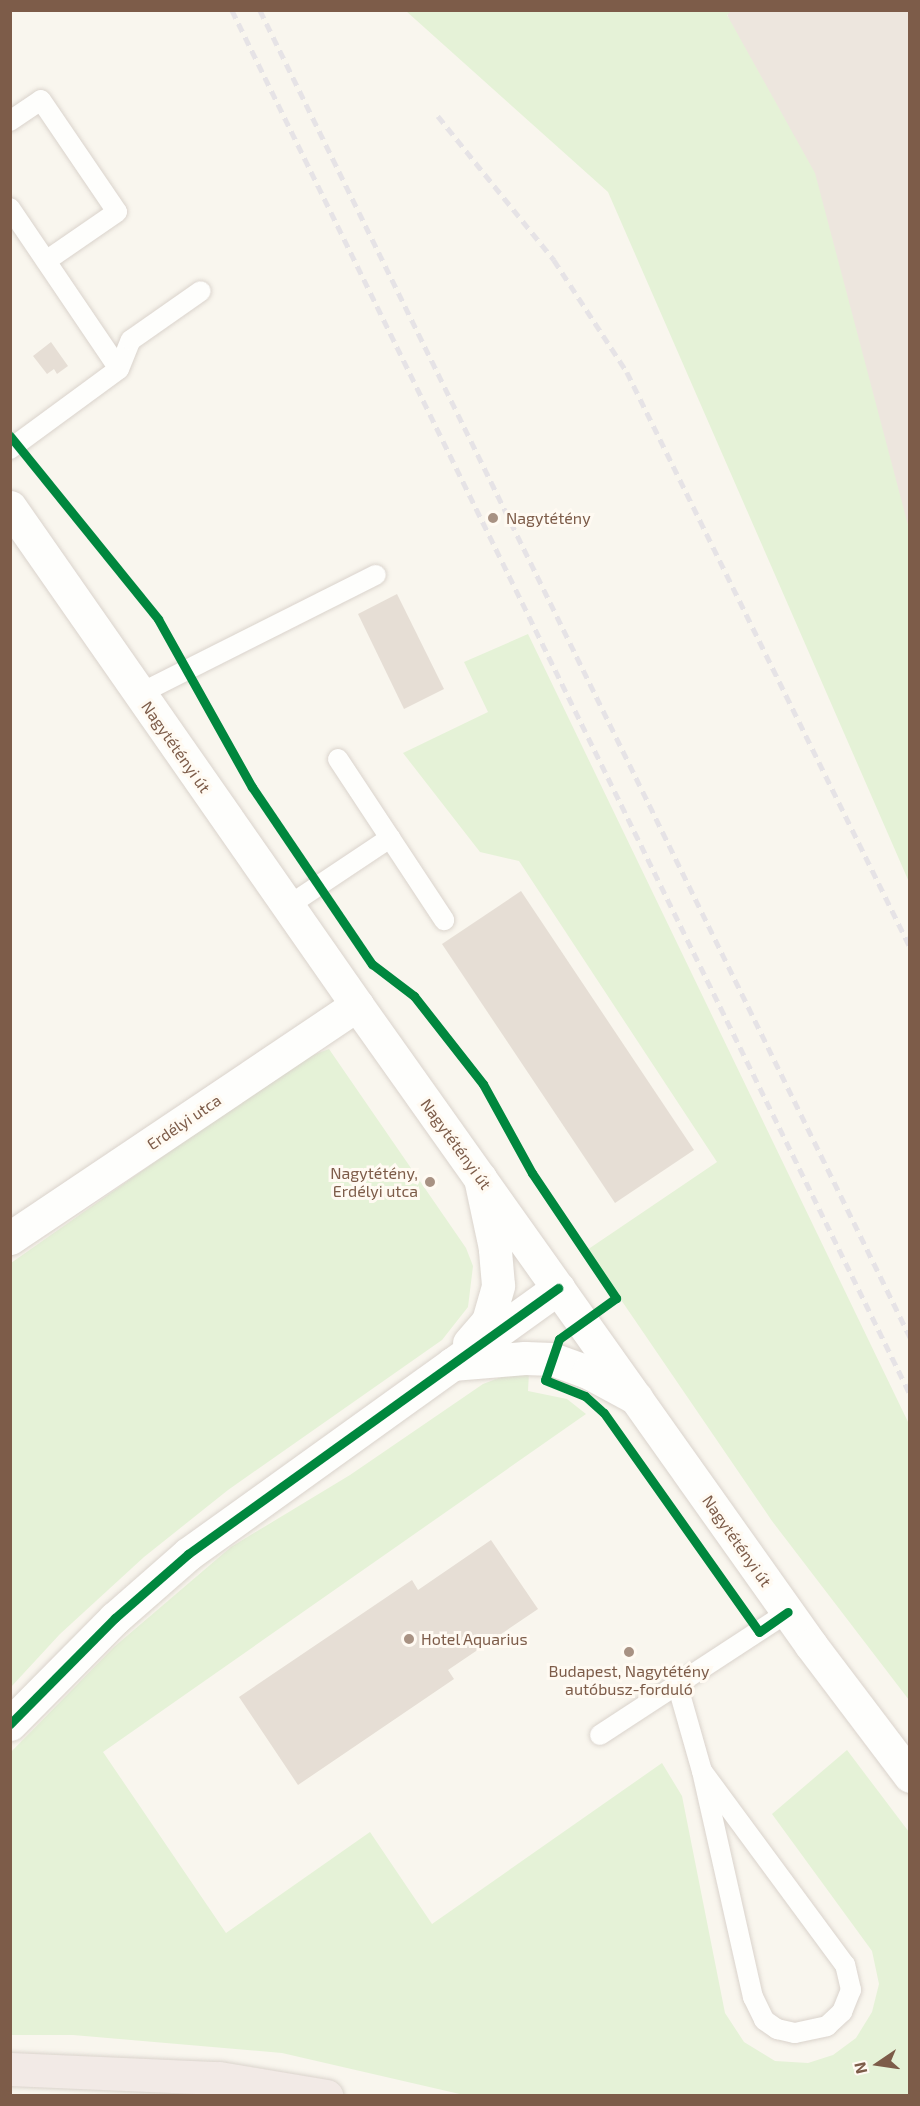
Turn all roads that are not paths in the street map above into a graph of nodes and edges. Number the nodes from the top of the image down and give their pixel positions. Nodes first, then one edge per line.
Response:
1 (10, 121) edge
2 (10, 208) edge
3 (46, 261) junction
4 (201, 291) dead end
5 (119, 369) junction
6 (10, 449) edge
7 (10, 507) edge
8 (376, 575) dead end
9 (139, 694) junction
10 (338, 759) dead end
11 (390, 838) junction
12 (288, 906) junction
13 (444, 920) dead end
14 (357, 1005) junction
15 (480, 1178) junction
16 (10, 1238) edge
17 (558, 1288) junction
18 (450, 1365) junction
19 (636, 1398) junction
20 (788, 1612) junction
21 (678, 1687) junction
22 (10, 1724) edge
23 (600, 1735) dead end
24 (702, 1771) junction
25 (909, 1776) edge
26 (10, 2069) edge
27 (326, 2096) edge

1 - 3 lane
2 - 3 lane
3 - 5 lane
4 - 5 lane
5 - 6 lane
7 - 9 main road, Nagytétényi út
8 - 9 lane
9 - 12 main road, Nagytétényi út
10 - 11 lane
11 - 12 lane
11 - 13 lane
12 - 14 main road, Nagytétényi út
14 - 15 main road, Nagytétényi út
14 - 16 main road, Erdélyi utca
15 - 17 main road, Nagytétényi út
15 - 18 main road
17 - 18 main road
17 - 19 main road, Nagytétényi út
18 - 19 main road
18 - 22 main road
19 - 20 main road, Nagytétényi út
20 - 21 lane
20 - 25 main road, Nagytétényi út
21 - 23 lane
21 - 24 lane
24 - 24 lane
26 - 27 highway

